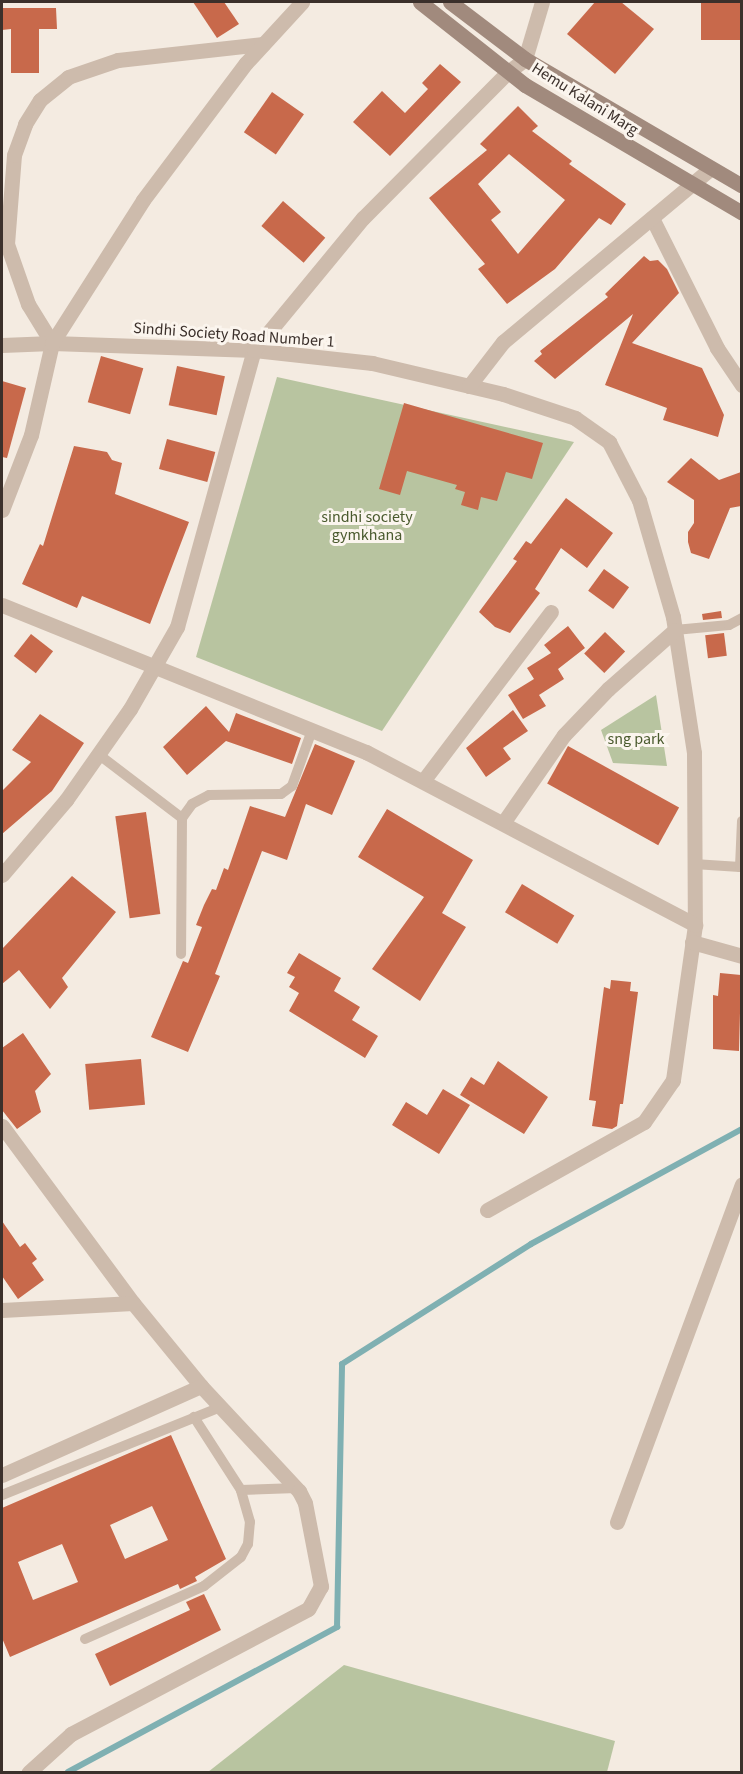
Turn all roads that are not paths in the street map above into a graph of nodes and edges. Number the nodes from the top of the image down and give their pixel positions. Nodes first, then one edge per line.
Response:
1 (302, 2) edge
2 (420, 2) edge
3 (450, 2) edge
4 (542, 2) edge
5 (262, 44) junction
6 (525, 59) junction
7 (508, 72) junction
8 (711, 168) junction
9 (692, 185) junction
10 (741, 186) edge
11 (741, 213) edge
12 (652, 218) junction
13 (52, 343) junction
14 (2, 345) edge
15 (254, 350) junction
16 (741, 385) edge
17 (469, 386) junction
18 (2, 510) edge
19 (2, 605) edge
20 (551, 612) dead end
21 (741, 618) edge
22 (675, 630) junction
23 (155, 666) junction
24 (312, 730) junction
25 (98, 754) junction
26 (423, 781) junction
27 (182, 818) junction
28 (741, 821) edge
29 (502, 823) junction
30 (694, 864) junction
31 (741, 868) edge
32 (2, 875) edge
33 (695, 925) junction
34 (692, 942) junction
35 (181, 954) dead end
36 (741, 956) edge
37 (2, 1126) edge
38 (741, 1184) edge
39 (487, 1210) dead end
40 (133, 1304) junction
41 (2, 1310) edge
42 (201, 1386) junction
43 (221, 1407) junction
44 (195, 1417) junction
45 (2, 1475) edge
46 (297, 1488) junction
47 (241, 1490) junction
48 (2, 1495) edge
49 (617, 1522) dead end
50 (85, 1639) dead end
51 (29, 1773) edge

1 - 5 street
2 - 7 main road, Hemu Kalani Marg
3 - 6 main road
4 - 6 street
5 - 13 street
5 - 13 street
6 - 7 street
6 - 8 main road
7 - 9 main road, Hemu Kalani Marg
7 - 15 street
8 - 9 street
8 - 10 main road
9 - 11 main road, Hemu Kalani Marg
9 - 12 street
12 - 16 street
12 - 17 street
13 - 14 street, Sindhi Society Road Number 1
13 - 15 street, Sindhi Society Road Number 1
13 - 18 street
15 - 17 street, Sindhi Society Road Number 1
15 - 23 street
17 - 22 street, Sindhi Society Road Number 1
19 - 23 street
20 - 26 street
21 - 22 lane
22 - 29 street
22 - 30 street, Sindhi Society Road Number 1
23 - 24 street
23 - 25 street
24 - 26 street
24 - 27 lane
25 - 27 lane
25 - 32 street
26 - 29 street
27 - 35 lane
28 - 31 lane
29 - 33 street
30 - 31 lane
30 - 33 street, Sindhi Society Road Number 1
33 - 34 street, Sindhi Society Road Number 1
34 - 36 street
34 - 39 street, Sindhi Society Road Number 1
37 - 40 street
38 - 49 street
40 - 41 street
40 - 42 street
42 - 43 street
42 - 45 street
43 - 44 lane
43 - 46 street
44 - 47 lane
44 - 48 lane
46 - 47 lane
46 - 51 street
47 - 50 lane

